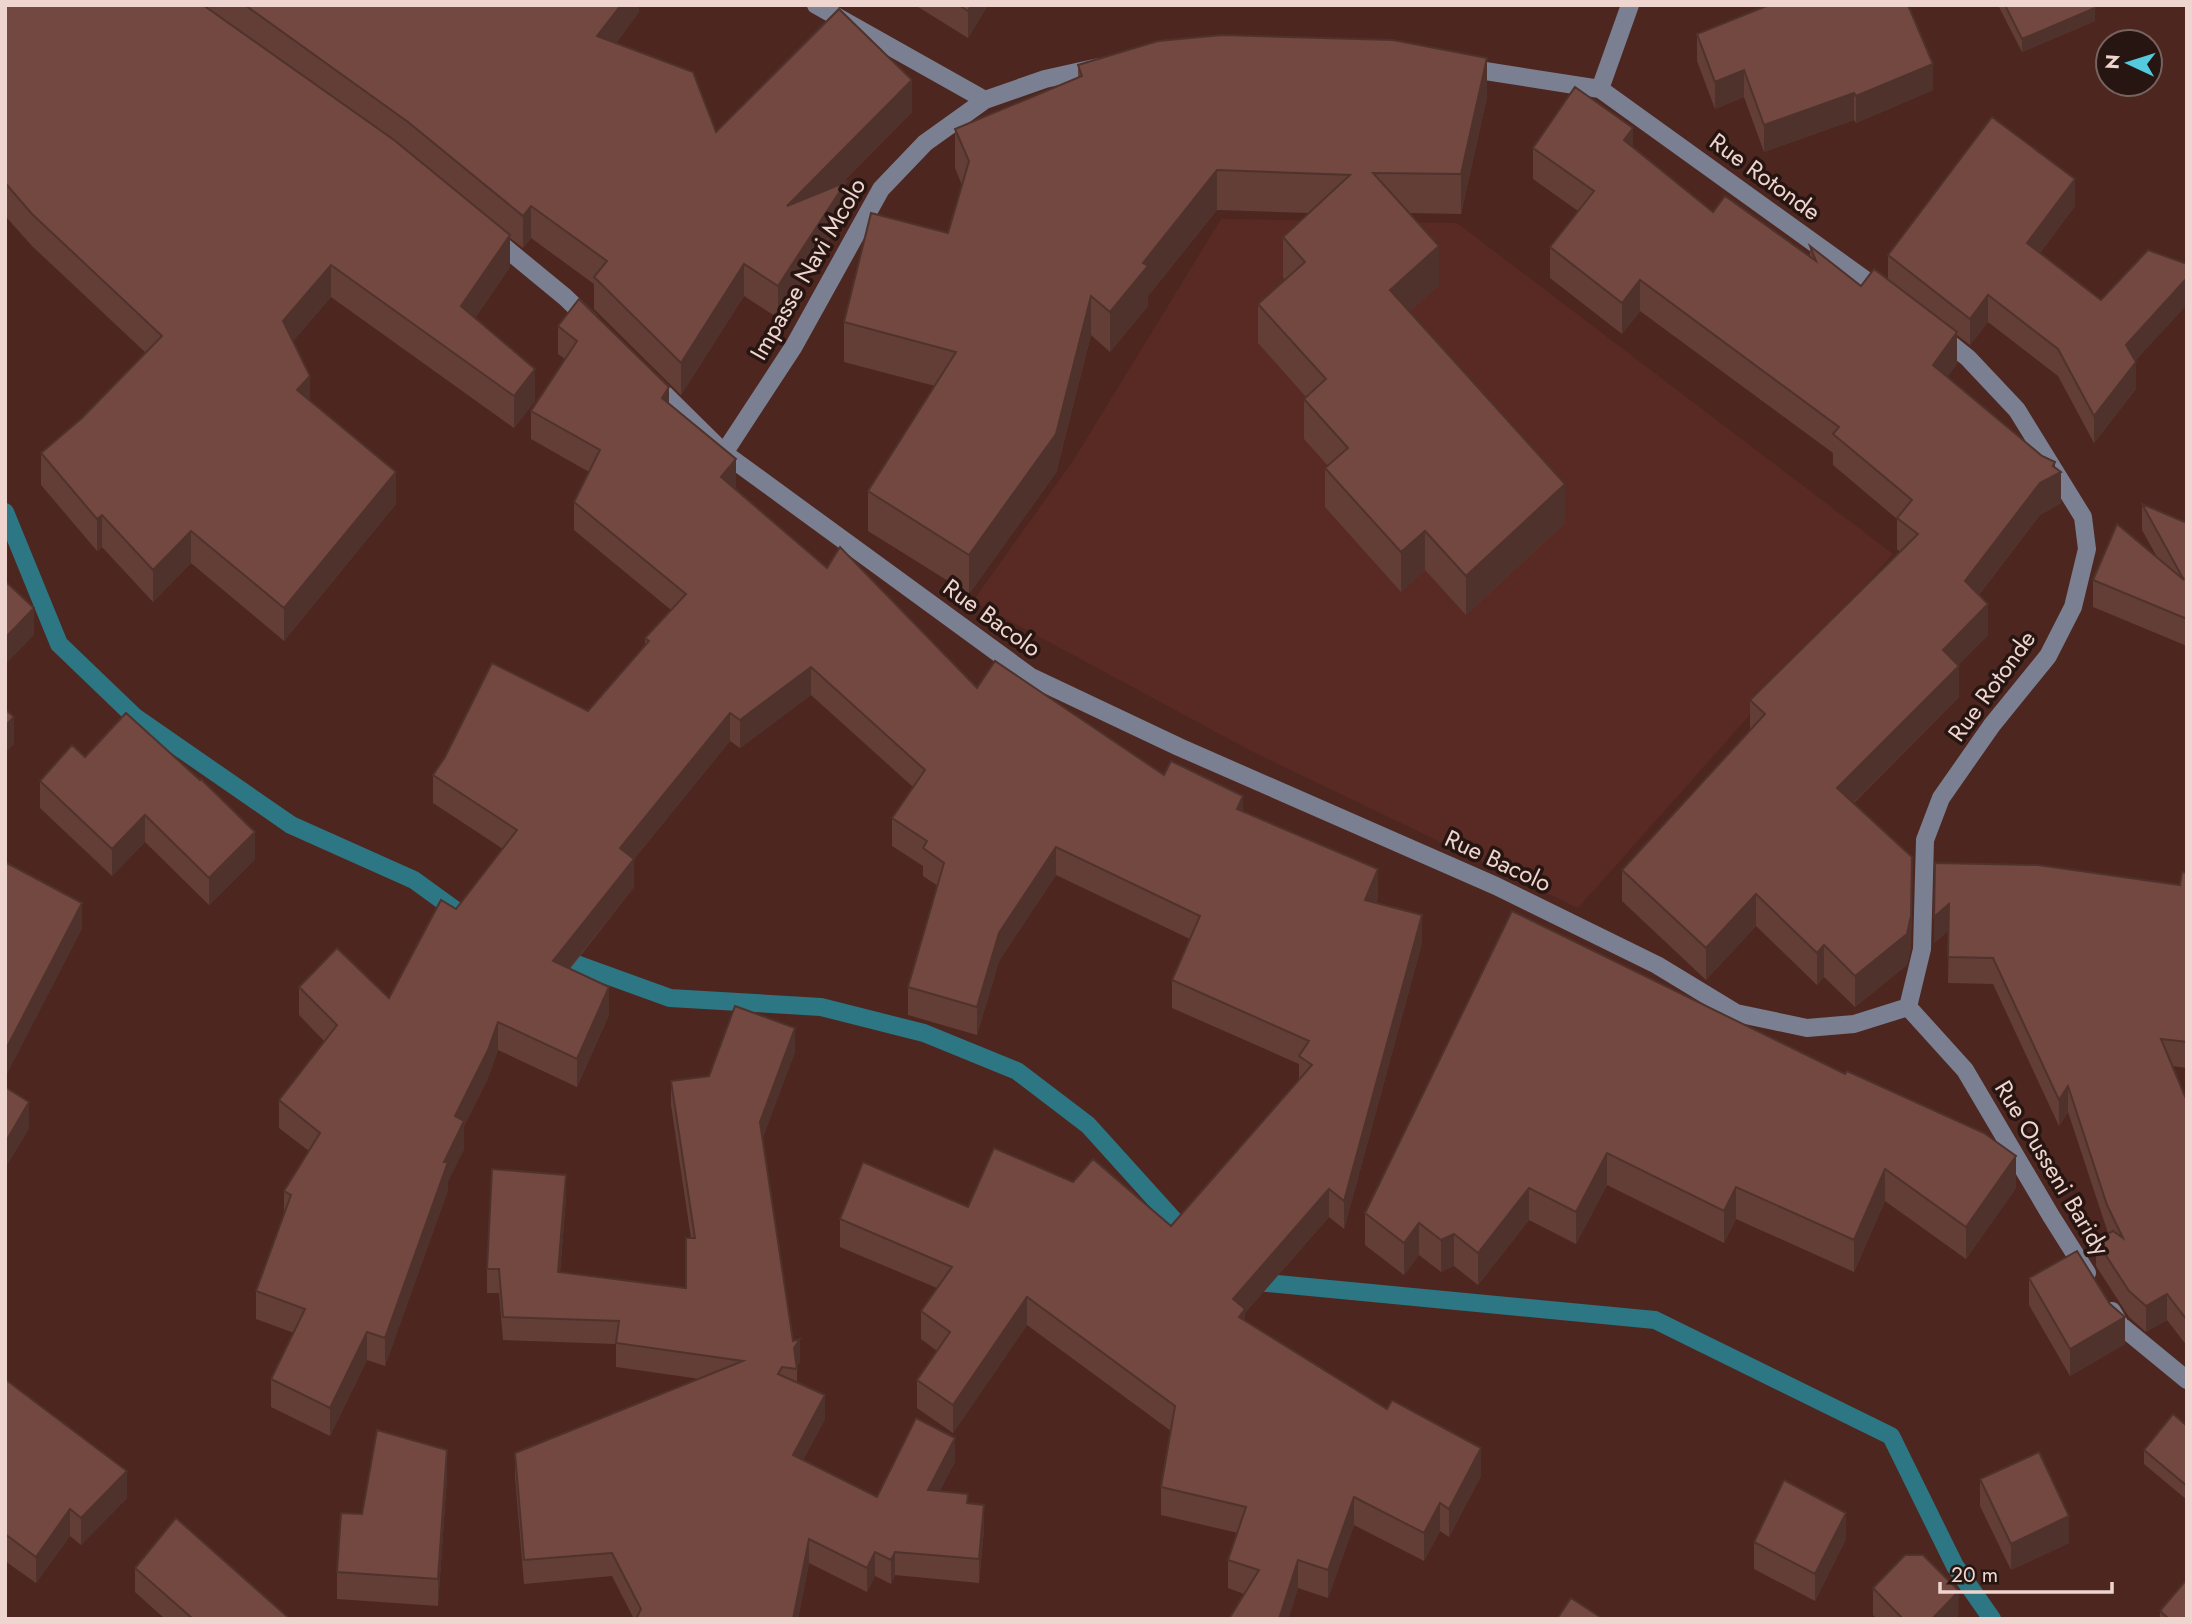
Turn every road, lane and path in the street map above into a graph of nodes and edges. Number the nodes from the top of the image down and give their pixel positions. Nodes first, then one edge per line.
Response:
1 (816, 5) edge
2 (1630, 5) edge
3 (1119, 62) edge
4 (1446, 64) edge
5 (1600, 89) junction
6 (985, 100) junction
7 (483, 230) edge
8 (1897, 303) edge
9 (1928, 326) edge
10 (605, 336) edge
11 (635, 365) edge
12 (724, 453) junction
13 (1908, 1007) junction
14 (2187, 1380) edge

1 - 6 street
2 - 5 street
3 - 6 street
4 - 5 street, Rue Rotonde
5 - 8 street, Rue Rotonde
6 - 12 street, Impasse Navi Mcolo
7 - 10 street
9 - 13 street, Rue Rotonde
11 - 12 street, Rue Bacolo
12 - 13 street, Rue Bacolo
13 - 14 street, Rue Ousseni Baridy

